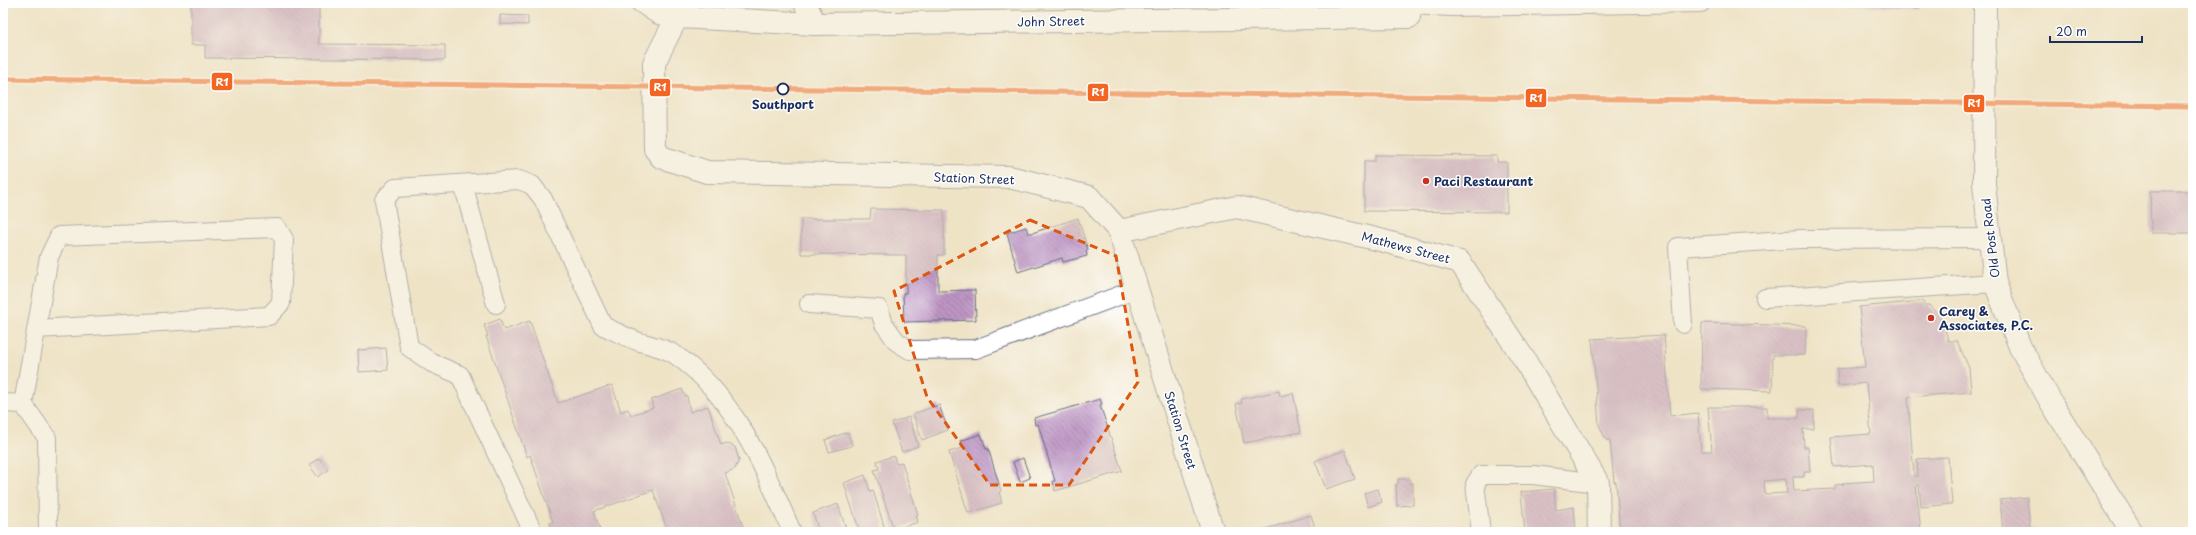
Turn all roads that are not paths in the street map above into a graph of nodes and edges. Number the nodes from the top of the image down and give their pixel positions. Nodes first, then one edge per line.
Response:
1 (640, 3) edge
2 (805, 3) edge
3 (1701, 3) edge
4 (1986, 3) edge
5 (1409, 4) edge
6 (682, 10) edge
7 (815, 24) junction
8 (463, 184) junction
9 (1119, 231) junction
10 (1990, 238) junction
11 (1995, 283) junction
12 (1137, 289) junction
13 (1765, 298) dead end
14 (496, 304) dead end
15 (809, 304) dead end
16 (1683, 324) dead end
17 (36, 329) junction
18 (3, 403) edge
19 (23, 404) junction
20 (1598, 484) junction
21 (48, 532) edge
22 (533, 532) edge
23 (792, 532) edge
24 (1213, 532) edge
25 (1480, 532) edge
26 (1599, 532) edge
27 (2132, 532) edge

1 - 6 lane
2 - 7 street
3 - 5 lane
4 - 10 street, Old Post Road
5 - 7 street, John Street
6 - 7 street, John Street
6 - 9 street, Station Street
8 - 14 lane
8 - 22 lane
8 - 23 lane
9 - 12 street, Station Street
9 - 20 street, Mathews Street
10 - 11 street, Old Post Road
10 - 16 lane
11 - 13 lane
11 - 27 street, Old Post Road
12 - 15 lane
12 - 24 street, Station Street
17 - 17 lane
17 - 19 lane
18 - 19 lane
19 - 21 lane
20 - 25 lane
20 - 26 street, Mathews Street

